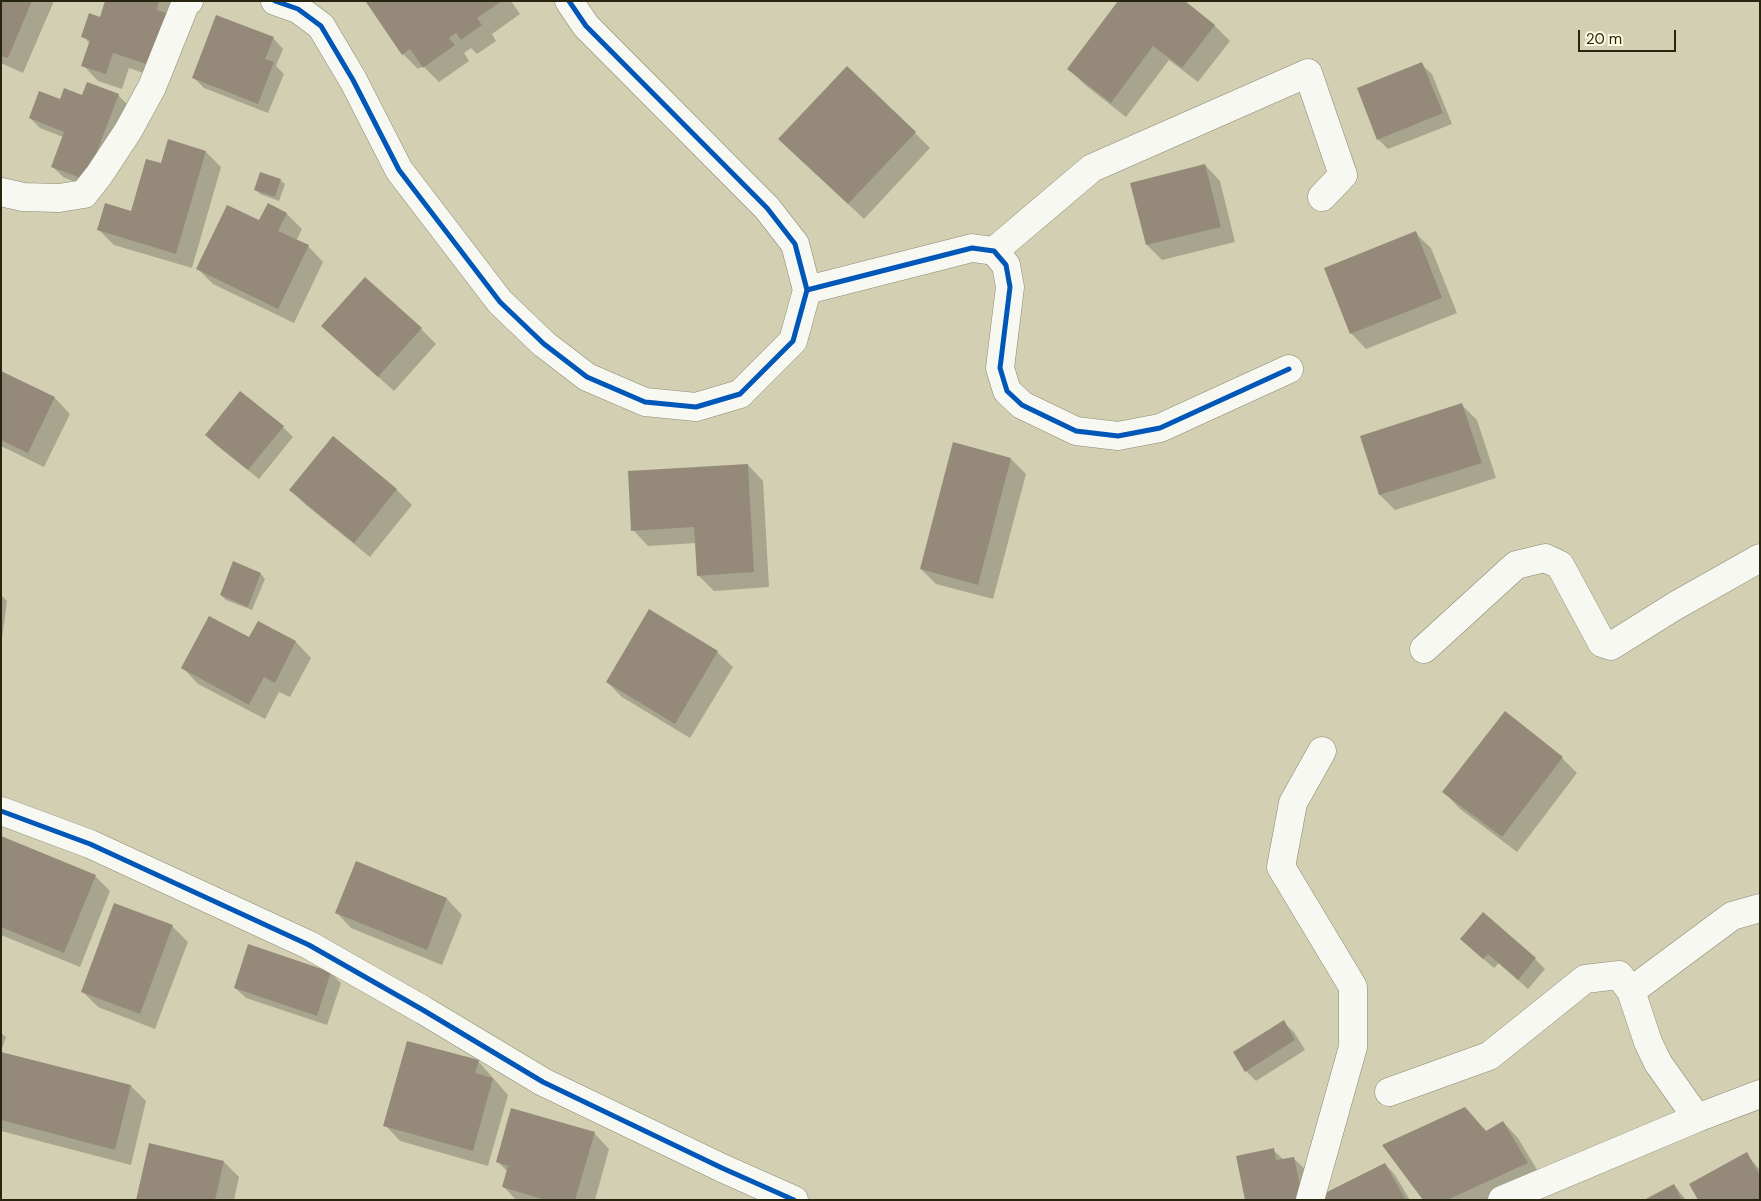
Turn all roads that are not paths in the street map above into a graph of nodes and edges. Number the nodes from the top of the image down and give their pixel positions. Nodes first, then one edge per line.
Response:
1 (189, 1) edge
2 (275, 1) edge
3 (568, 1) edge
4 (1, 192) edge
5 (1322, 197) dead end
6 (994, 251) junction
7 (807, 290) junction
8 (1289, 369) dead end
9 (1760, 558) edge
10 (1424, 649) dead end
11 (1322, 751) dead end
12 (1, 811) edge
13 (1760, 908) edge
14 (1631, 991) junction
15 (1389, 1092) dead end
16 (1760, 1094) edge
17 (1697, 1118) junction
18 (794, 1200) edge
19 (1310, 1200) edge
20 (1502, 1200) edge

1 - 4 street
2 - 7 street
3 - 7 street
5 - 6 street
6 - 7 street
6 - 8 street
9 - 10 street
11 - 19 street
12 - 18 street
13 - 14 street
14 - 15 street
14 - 17 street
16 - 17 street
17 - 20 street

